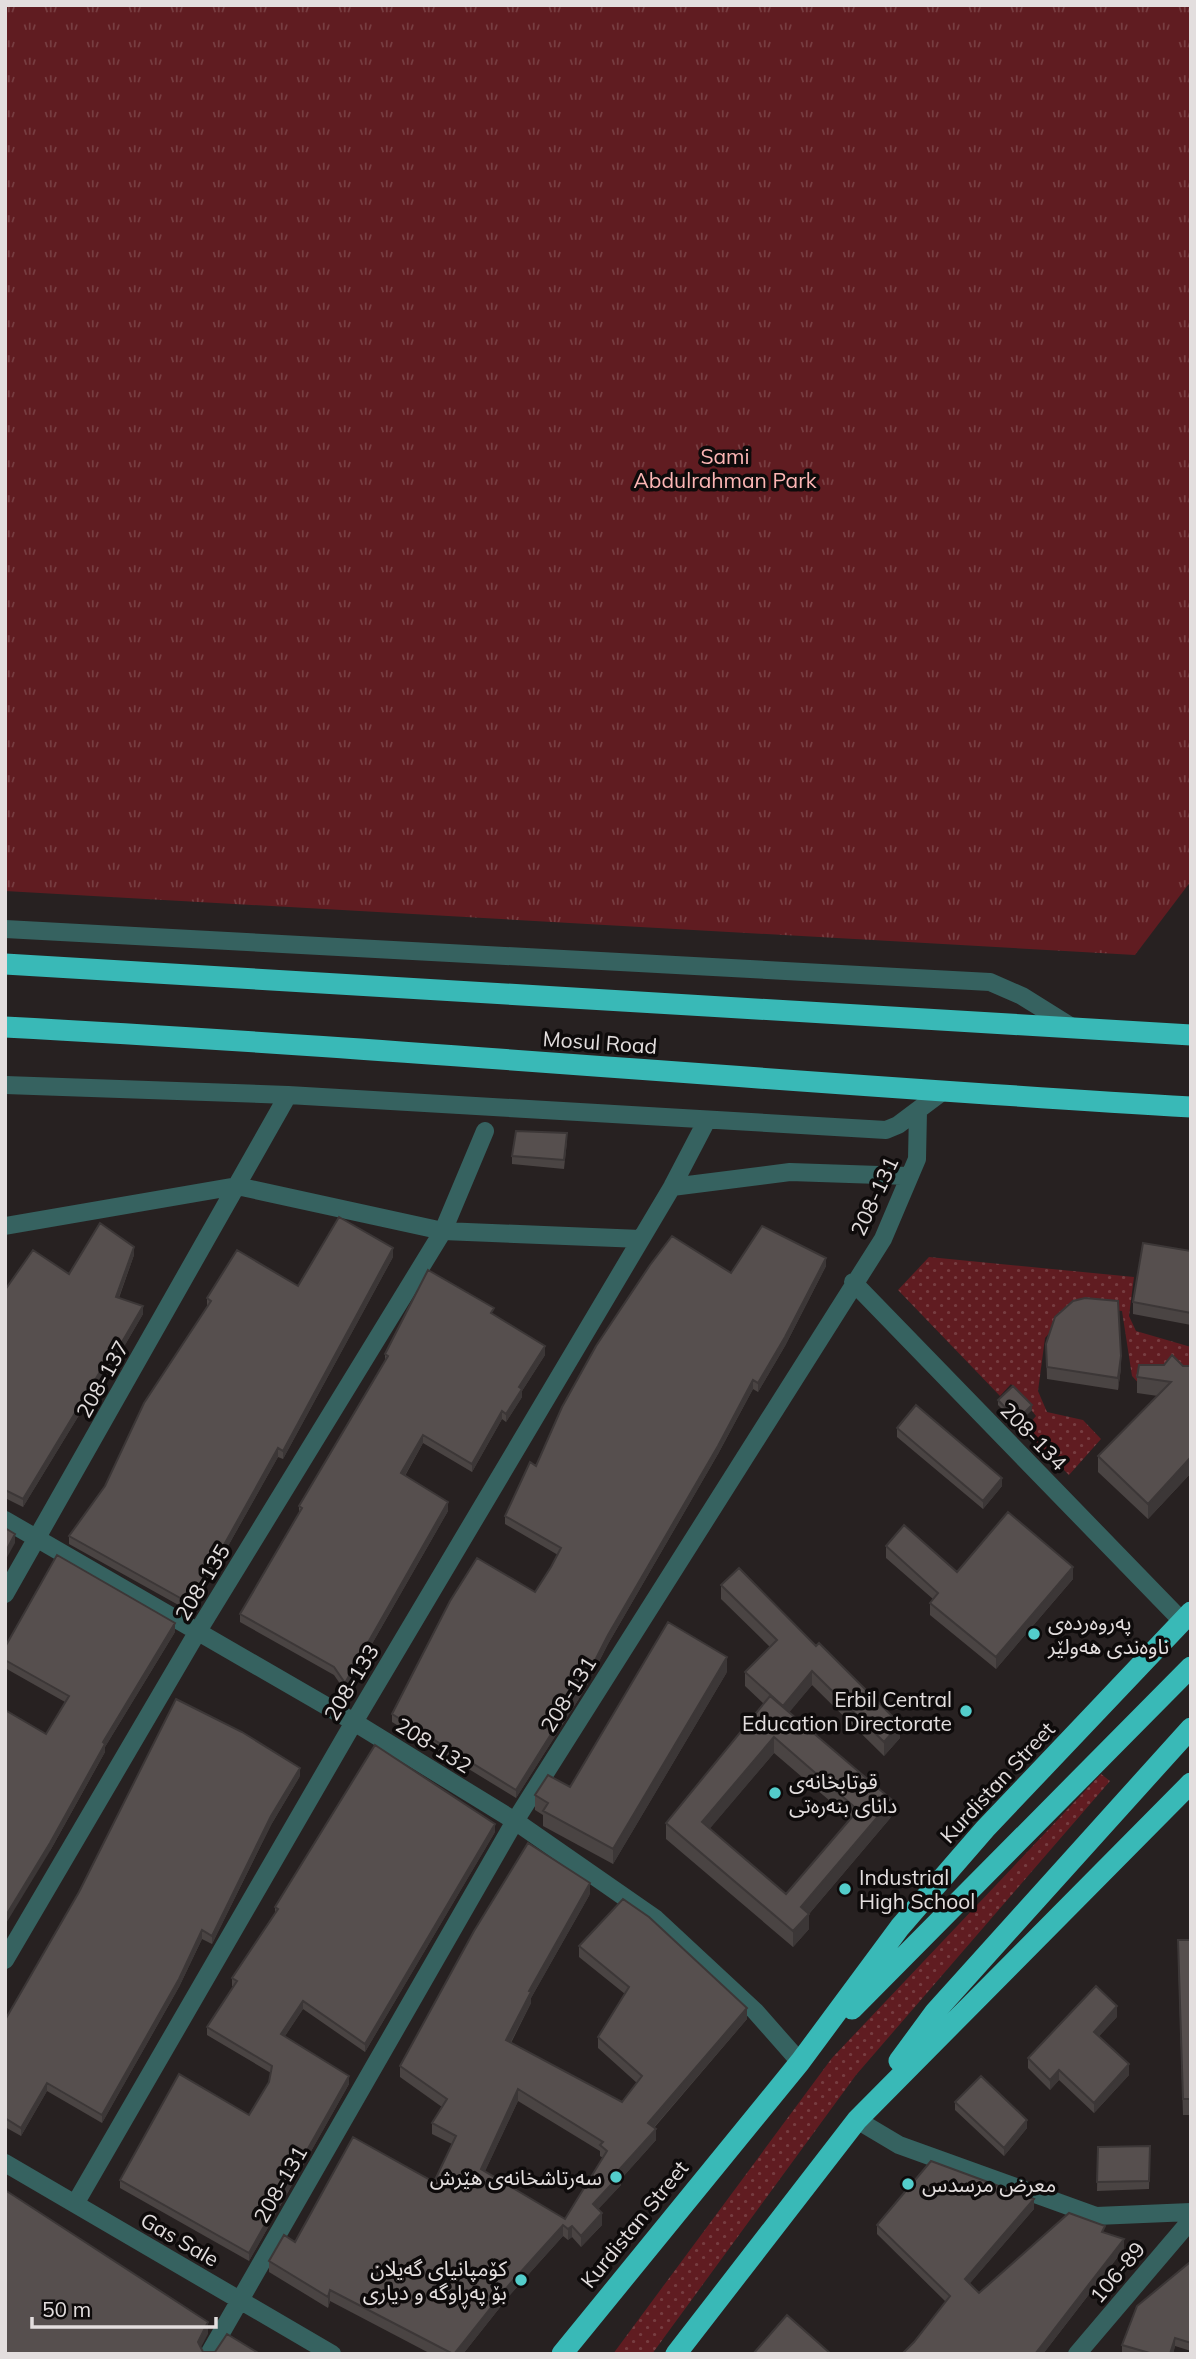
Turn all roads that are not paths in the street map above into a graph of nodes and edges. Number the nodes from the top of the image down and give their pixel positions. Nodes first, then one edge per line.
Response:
1 (5, 929) edge
2 (5, 964) edge
3 (5, 1027) edge
4 (1075, 1029) junction
5 (1191, 1035) edge
6 (5, 1085) edge
7 (942, 1092) junction
8 (288, 1096) junction
9 (1191, 1107) edge
10 (918, 1111) junction
11 (707, 1119) junction
12 (485, 1131) dead end
13 (909, 1175) junction
14 (237, 1186) junction
15 (672, 1187) junction
16 (5, 1226) edge
17 (443, 1231) junction
18 (641, 1240) junction
19 (853, 1282) junction
20 (5, 1520) edge
21 (38, 1539) junction
22 (5, 1594) edge
23 (1186, 1616) edge
24 (198, 1631) junction
25 (1191, 1667) edge
26 (354, 1722) junction
27 (1191, 1728) edge
28 (1189, 1785) edge
29 (515, 1821) junction
30 (5, 1960) edge
31 (800, 2062) junction
32 (857, 2120) junction
33 (5, 2163) edge
34 (75, 2204) junction
35 (1191, 2212) edge
36 (1191, 2220) edge
37 (240, 2300) junction
38 (563, 2350) edge
39 (209, 2354) edge
40 (332, 2354) edge
41 (676, 2354) edge
42 (1077, 2354) edge

1 - 4 street
2 - 4 highway, Mosul Road
3 - 7 highway, Mosul Road
4 - 5 highway, Mosul Road
6 - 8 street
7 - 9 highway, Mosul Road
7 - 10 street
8 - 11 street
8 - 14 street, 208-137
10 - 11 street
10 - 13 street, 208-131
11 - 15 street, 208-133
12 - 17 street, 208-135
13 - 15 street
13 - 19 street, 208-131
14 - 16 street
14 - 17 street
14 - 21 street, 208-137
15 - 18 street, 208-133
17 - 18 street
17 - 24 street, 208-135
18 - 26 street, 208-133
19 - 23 street, 208-134
19 - 29 street, 208-131
20 - 21 street, 208-132
21 - 22 street, 208-137
21 - 24 street, 208-132
23 - 31 highway, Kurdistan Street
24 - 26 street, 208-132
24 - 30 street, 208-135
25 - 31 highway, Kurdistan Street
26 - 29 street, 208-132
26 - 34 street, 208-133
27 - 32 highway
28 - 32 highway
29 - 31 street, 208-132
29 - 37 street, 208-131
31 - 38 highway, Kurdistan Street
32 - 35 street
32 - 41 highway
33 - 34 street, Gas Sale
34 - 37 street, Gas Sale
36 - 42 street, 106-89
37 - 39 street, 208-131
37 - 40 street, Gas Sale

